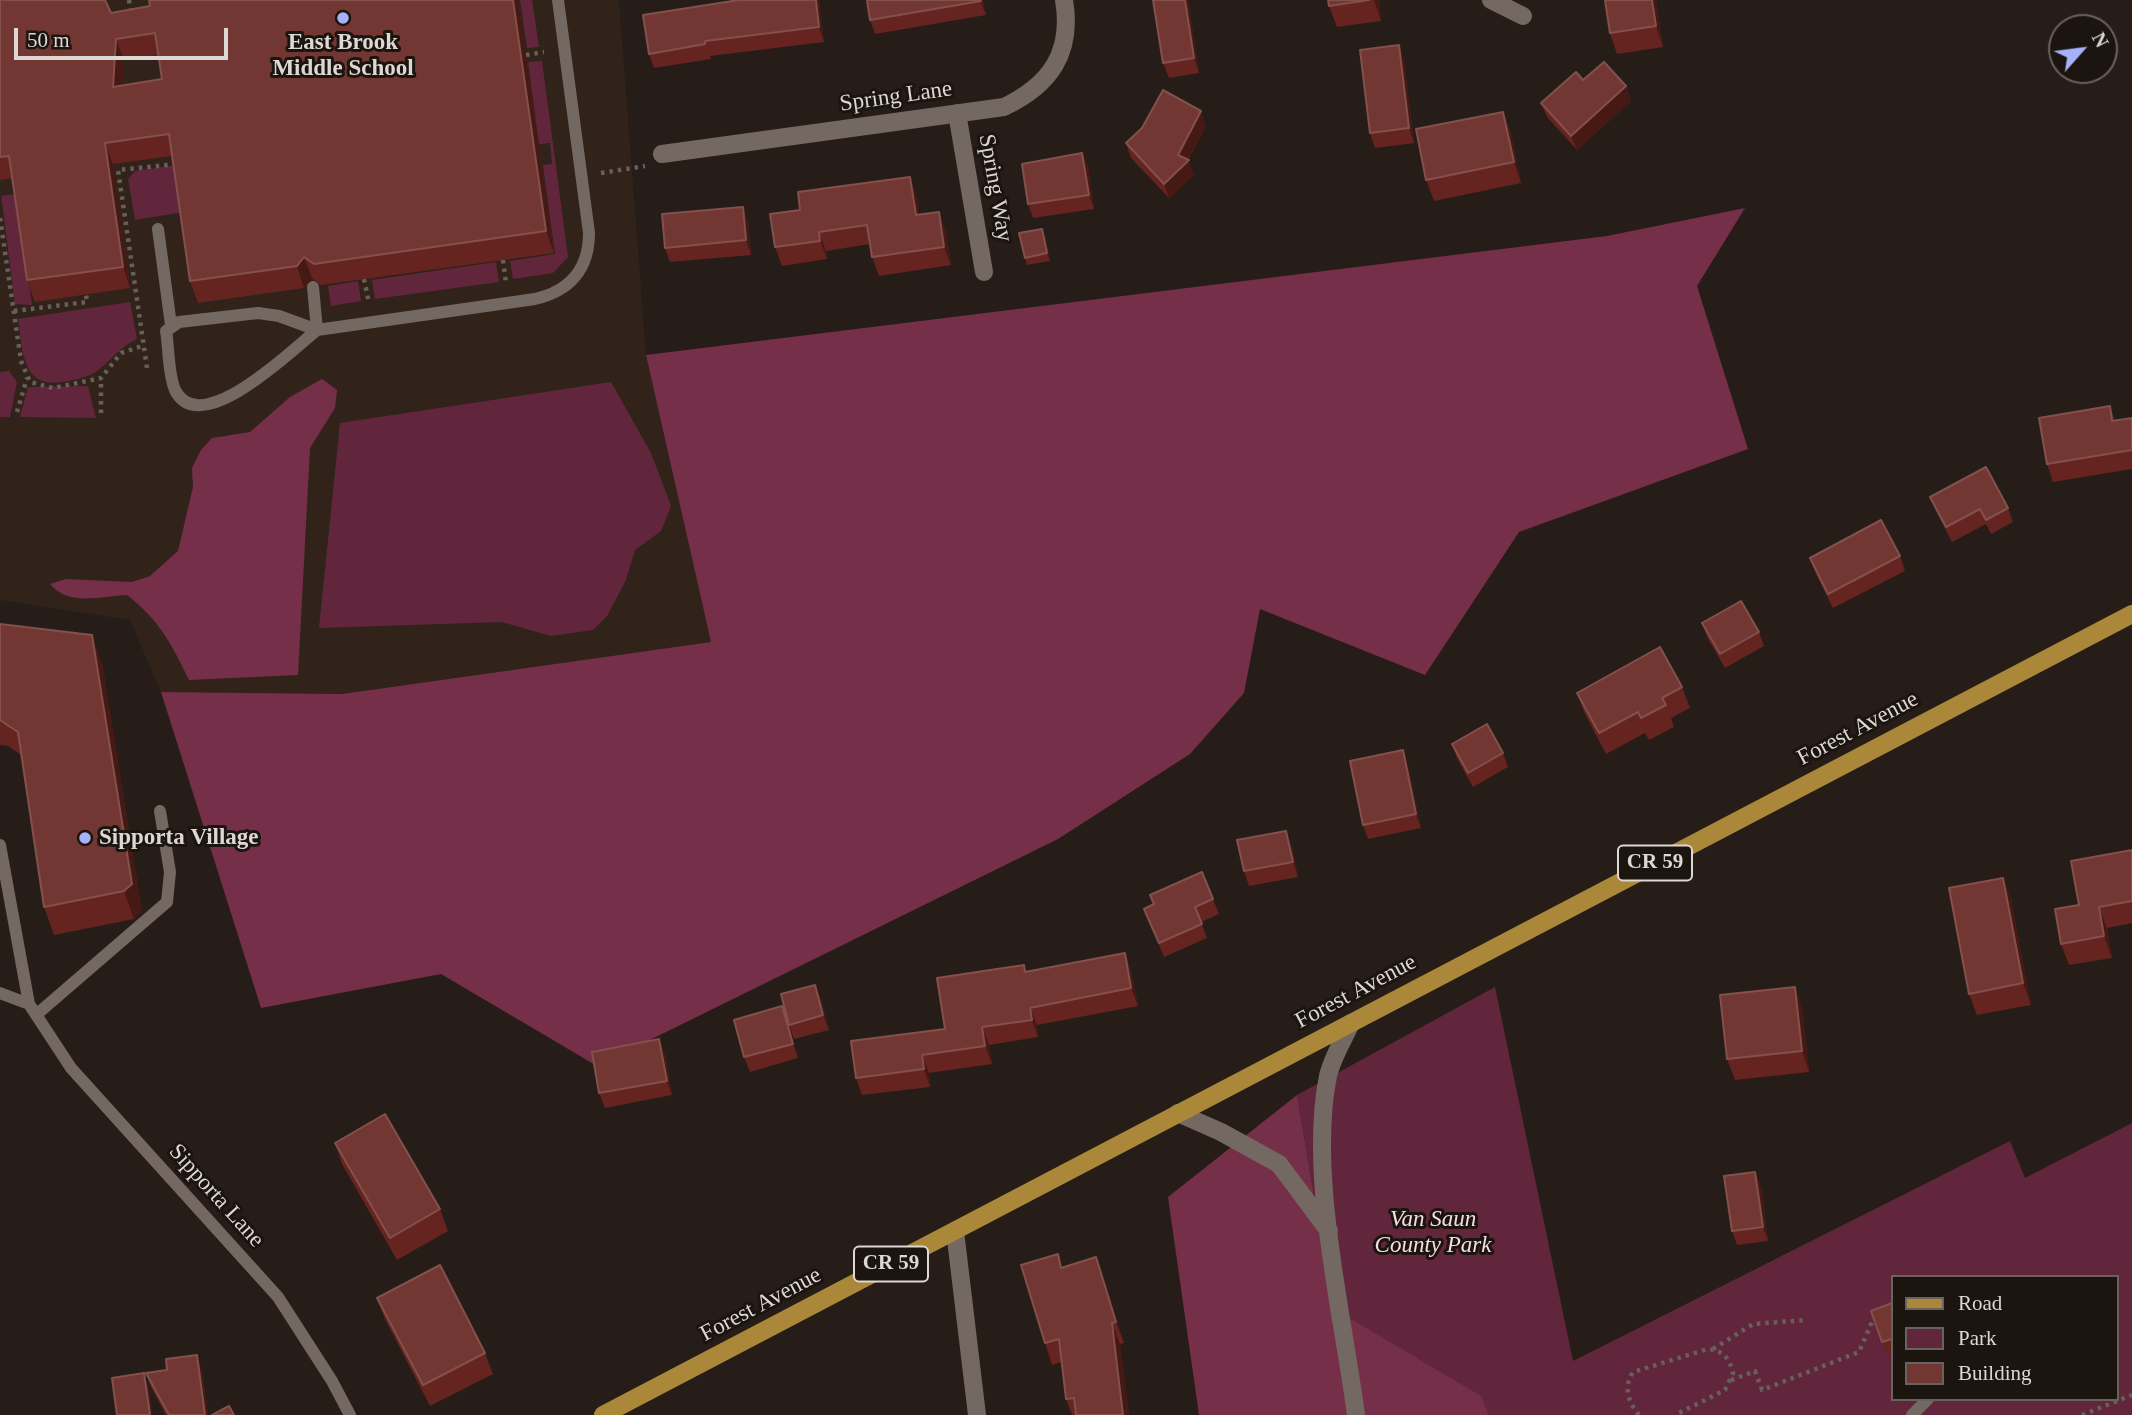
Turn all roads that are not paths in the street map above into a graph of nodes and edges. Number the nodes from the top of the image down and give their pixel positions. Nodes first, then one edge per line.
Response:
1 (558, 0) edge
2 (1064, 0) edge
3 (1492, 0) edge
4 (1523, 16) dead end
5 (957, 113) junction
6 (662, 154) road end
7 (158, 229) dead end
8 (984, 272) dead end
9 (313, 286) edge
10 (172, 325) junction
11 (317, 330) junction
12 (2132, 614) edge
13 (160, 811) dead end
14 (0, 845) edge
15 (0, 993) edge
16 (33, 1009) junction
17 (1351, 1023) junction
18 (1178, 1113) junction
19 (955, 1230) junction
20 (1329, 1231) junction
21 (1926, 1401) edge
22 (349, 1415) edge
23 (603, 1415) edge
24 (977, 1415) edge
25 (1356, 1415) edge
26 (1912, 1415) edge

1 - 11 lane
2 - 5 street, Spring Lane
3 - 4 street
5 - 6 street, Spring Lane
5 - 8 street, Spring Way
7 - 10 lane
9 - 11 lane
10 - 11 lane
10 - 11 lane
12 - 17 main road, Forest Avenue / CR 59
13 - 16 lane
14 - 16 lane
15 - 16 lane
16 - 22 lane, Sipporta Lane
17 - 18 main road, Forest Avenue / CR 59
17 - 20 street
18 - 19 main road, Forest Avenue / CR 59
18 - 20 street
19 - 23 main road, Forest Avenue / CR 59
19 - 24 street
20 - 25 street
21 - 26 lane

